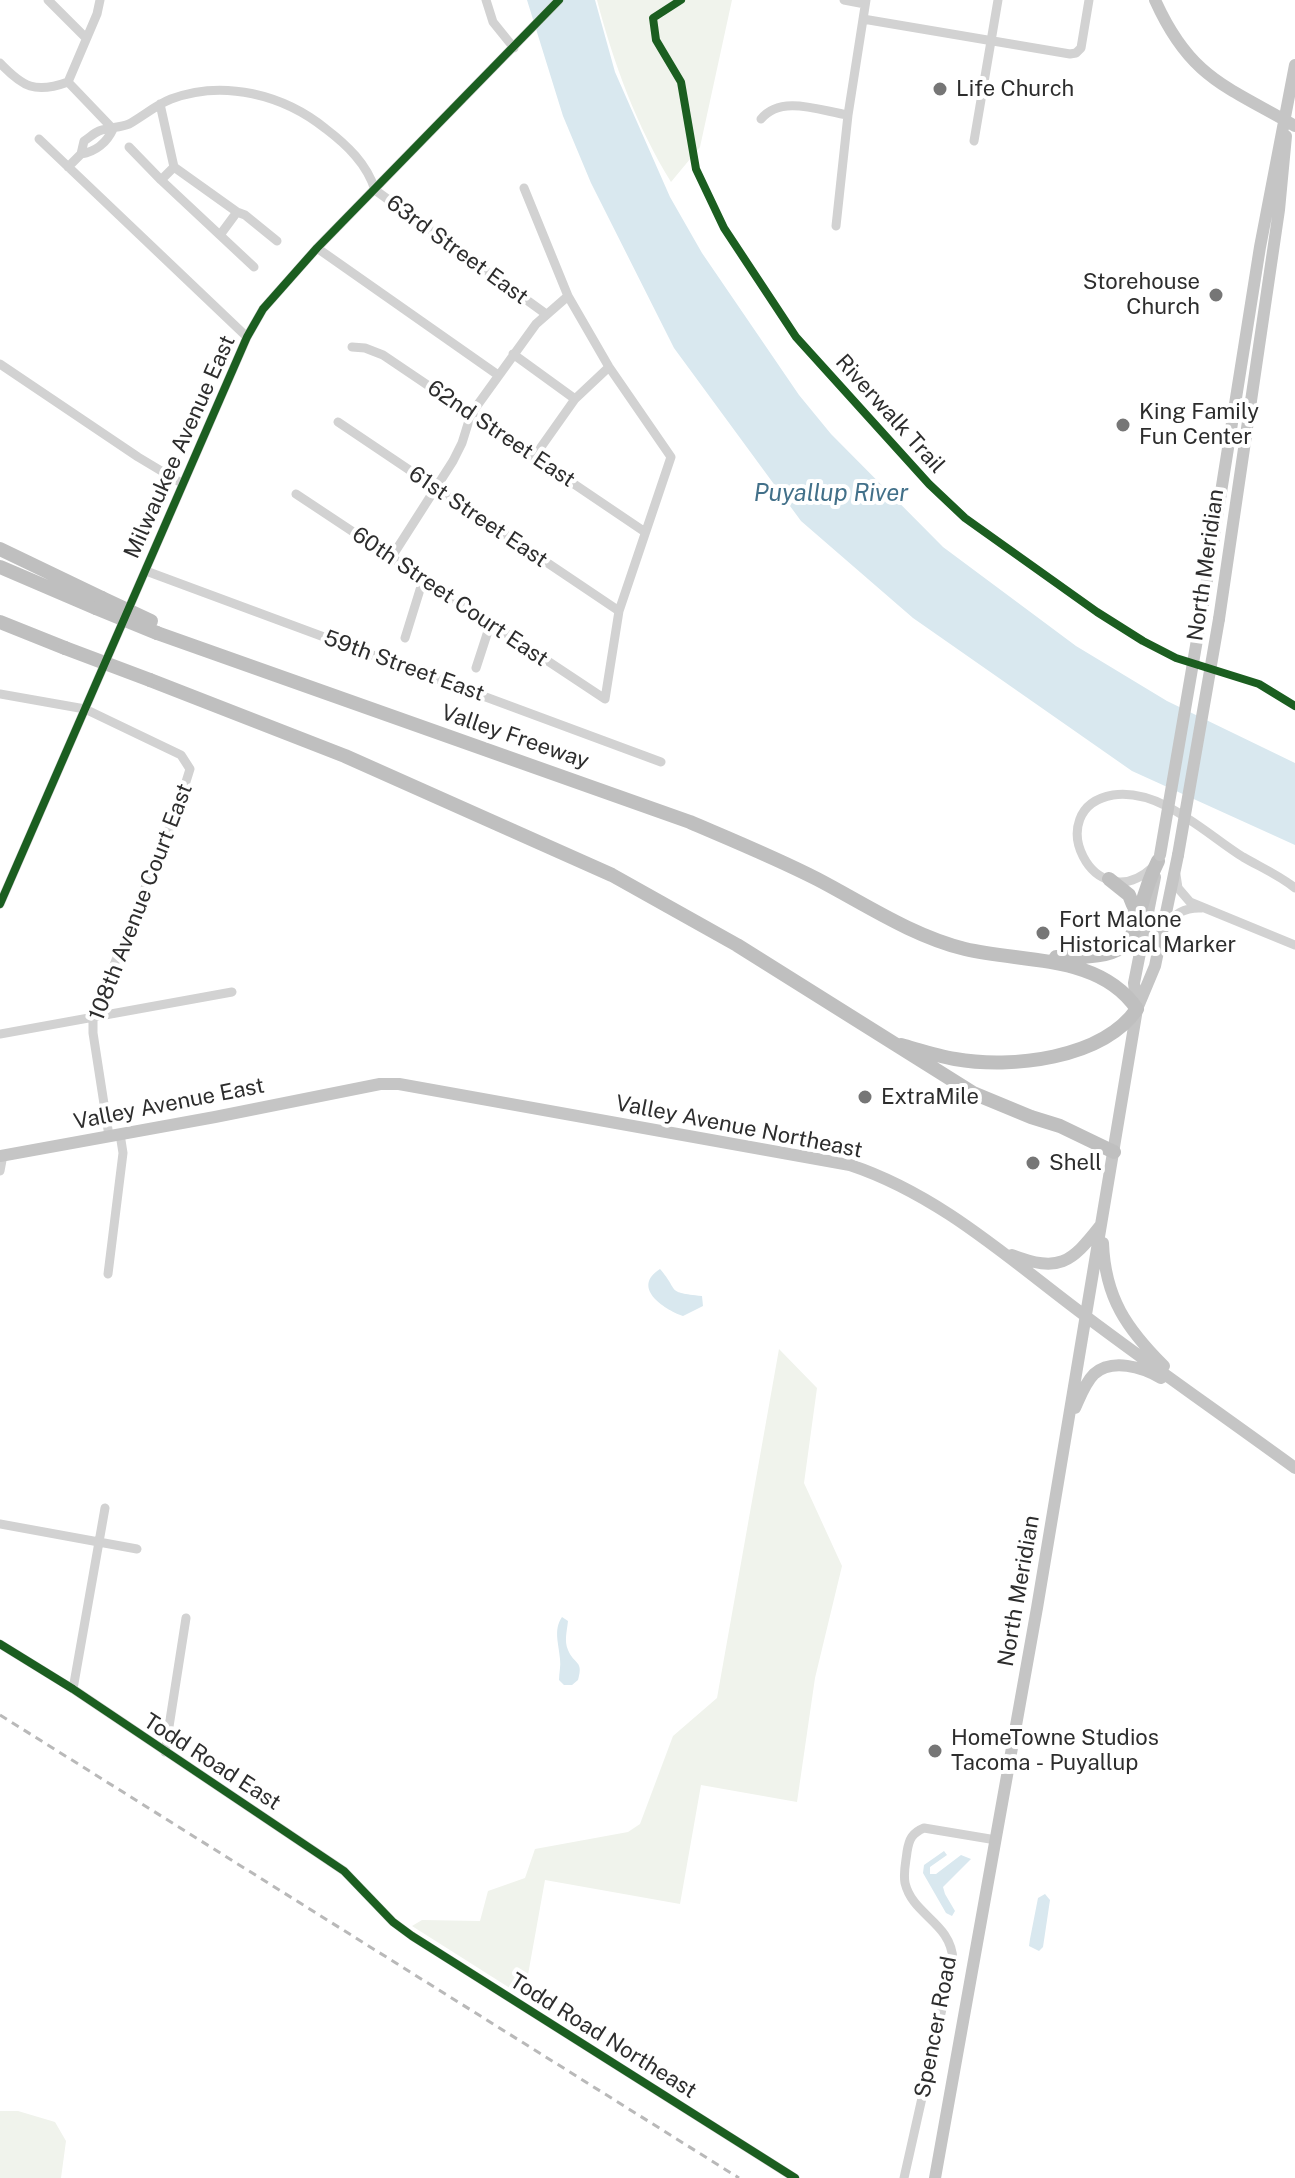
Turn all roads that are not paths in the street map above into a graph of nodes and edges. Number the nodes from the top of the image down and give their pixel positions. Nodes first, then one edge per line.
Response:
1 (48, 0) edge
2 (100, 0) edge
3 (486, 0) edge
4 (559, 0) edge
5 (844, 0) edge
6 (998, 0) edge
7 (1089, 0) edge
8 (1155, 0) edge
9 (866, 2) edge
10 (863, 19) junction
11 (86, 38) junction
12 (992, 41) junction
13 (517, 44) junction
14 (0, 63) edge
15 (1294, 70) edge
16 (68, 82) junction
17 (1235, 95) junction
18 (160, 104) junction
19 (848, 115) junction
20 (761, 119) dead end
21 (1290, 123) edge
22 (113, 129) junction
23 (39, 139) dead end
24 (974, 141) dead end
25 (129, 147) dead end
26 (1295, 166) edge
27 (68, 167) junction
28 (174, 167) junction
29 (161, 180) junction
30 (524, 188) dead end
31 (375, 190) junction
32 (1279, 210) junction
33 (237, 212) junction
34 (836, 226) dead end
35 (220, 235) junction
36 (277, 241) dead end
37 (317, 248) junction
38 (254, 267) dead end
39 (568, 296) junction
40 (546, 314) junction
41 (247, 337) junction
42 (352, 347) dead end
43 (513, 354) junction
44 (0, 364) edge
45 (609, 367) junction
46 (498, 375) junction
47 (575, 399) junction
48 (471, 414) junction
49 (338, 422) dead end
50 (534, 457) junction
51 (183, 484) junction
52 (436, 489) junction
53 (296, 494) dead end
54 (645, 532) junction
55 (0, 549) edge
56 (391, 558) junction
57 (0, 567) edge
58 (146, 571) junction
59 (423, 580) junction
60 (99, 603) junction
61 (619, 611) junction
62 (0, 622) edge
63 (490, 625) junction
64 (405, 638) dead end
65 (476, 668) dead end
66 (0, 694) edge
67 (85, 709) junction
68 (661, 762) dead end
69 (1159, 858) junction
70 (1177, 862) junction
71 (1109, 879) junction
72 (1295, 888) edge
73 (0, 904) edge
74 (1213, 911) junction
75 (1138, 918) junction
76 (1163, 930) junction
77 (1295, 945) edge
78 (1012, 956) junction
79 (232, 992) dead end
80 (1137, 1009) junction
81 (93, 1017) junction
82 (0, 1034) edge
83 (901, 1045) junction
84 (344, 1089) joint
85 (114, 1135) junction
86 (1114, 1152) junction
87 (1, 1156) edge
88 (0, 1171) edge
89 (1103, 1224) junction
90 (998, 1249) junction
91 (108, 1274) dead end
92 (1085, 1316) junction
93 (1186, 1389) junction
94 (1211, 1407) junction
95 (1067, 1425) junction
96 (1295, 1468) edge
97 (105, 1508) dead end
98 (0, 1524) edge
99 (99, 1542) junction
100 (137, 1549) dead end
101 (186, 1618) dead end
102 (0, 1644) edge
103 (73, 1689) junction
104 (165, 1752) junction
105 (996, 1840) junction
106 (393, 1922) joint
107 (795, 2178) edge
108 (904, 2178) edge
109 (935, 2178) edge

1 - 11 street
2 - 11 street
3 - 13 street
4 - 13 street, Milwaukee Avenue East
5 - 9 street
6 - 12 street
7 - 12 street
8 - 17 main road
9 - 10 street
10 - 12 street
10 - 19 street
11 - 16 street
12 - 24 street
13 - 31 street, Milwaukee Avenue East
14 - 16 street
15 - 17 main road
15 - 21 main road, North Meridian
16 - 22 street
17 - 21 main road
18 - 22 street, 63rd Street East
18 - 28 street
18 - 31 street, 63rd Street East
19 - 20 street
19 - 34 street
21 - 32 main road, North Meridian
21 - 69 main road, North Meridian, bridge
22 - 27 street, 63rd Street East
23 - 27 street
25 - 29 street
26 - 32 main road
27 - 41 street
28 - 29 street
28 - 33 street
29 - 35 street
30 - 39 street
31 - 37 street, Milwaukee Avenue East
31 - 40 street, 63rd Street East
32 - 70 main road, North Meridian, bridge
33 - 35 street
33 - 36 street
35 - 38 street
37 - 41 street, Milwaukee Avenue East
37 - 46 street
39 - 40 street
39 - 45 street
40 - 43 street
41 - 51 street, Milwaukee Avenue East
42 - 48 street, 62nd Street East
43 - 46 street
43 - 47 street
44 - 51 street
45 - 47 street
45 - 54 street
46 - 48 street
47 - 50 street
48 - 50 street, 62nd Street East
48 - 52 street
49 - 52 street, 61st Street East
50 - 54 street, 62nd Street East
51 - 58 street, Milwaukee Avenue East
52 - 56 street
52 - 61 street, 61st Street East
53 - 56 street, 60th Street Court East
54 - 61 street
55 - 60 highway
56 - 59 street, 60th Street Court East
57 - 60 highway, Valley Freeway
58 - 67 street, Milwaukee Avenue East
58 - 68 street, 59th Street East
59 - 63 street, 60th Street Court East
59 - 64 street
60 - 78 highway, Valley Freeway, bridge
61 - 63 street, 60th Street Court East
62 - 83 highway, bridge
63 - 65 street
66 - 67 street
67 - 73 street, Milwaukee Avenue East
67 - 81 street, 108th Avenue Court East
69 - 71 street
69 - 75 highway
69 - 80 main road, North Meridian
70 - 74 street
70 - 76 main road, North Meridian
71 - 72 street
71 - 75 highway
74 - 76 street
74 - 77 street
75 - 78 highway
76 - 80 main road, North Meridian
78 - 80 highway
79 - 81 street
80 - 83 highway
80 - 86 main road, North Meridian
81 - 82 street
81 - 85 street, 108th Avenue Court East
83 - 86 highway
84 - 85 main road, Valley Avenue East
84 - 90 main road, Valley Avenue Northeast
85 - 87 main road, Valley Avenue East
85 - 91 street, 108th Avenue Court East
86 - 89 main road, North Meridian
87 - 88 street
89 - 90 main road
89 - 92 main road, North Meridian
89 - 93 main road
90 - 92 main road, Valley Avenue Northeast
92 - 93 main road, Valley Avenue Northeast
92 - 95 main road, North Meridian
93 - 94 main road
94 - 95 main road
94 - 96 main road
95 - 105 main road, North Meridian
97 - 99 street
98 - 99 street
99 - 100 street
99 - 103 street
101 - 104 street
102 - 103 street, Todd Road East
103 - 104 street, Todd Road East
104 - 106 street, Todd Road East
105 - 108 street, Spencer Road
105 - 109 main road, North Meridian
106 - 107 street, Todd Road Northeast

